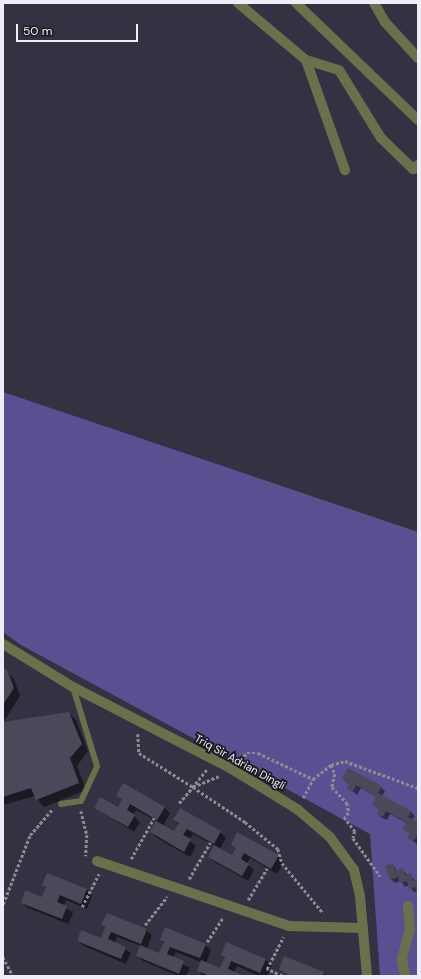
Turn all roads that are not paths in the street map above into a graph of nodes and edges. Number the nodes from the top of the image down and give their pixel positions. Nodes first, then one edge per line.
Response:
1 (238, 3) edge
2 (296, 3) edge
3 (374, 3) edge
4 (418, 58) edge
5 (306, 60) junction
6 (418, 120) edge
7 (418, 165) edge
8 (346, 170) dead end
9 (3, 644) edge
10 (73, 687) junction
11 (60, 804) road end
12 (102, 863) road end
13 (408, 906) dead end
14 (363, 928) junction
15 (367, 976) edge
16 (405, 976) edge

1 - 5 street
2 - 6 street
3 - 4 street
5 - 7 street
5 - 8 street
9 - 10 street, Triq Sir Adrian Dingli
10 - 11 lane
10 - 14 street, Triq Sir Adrian Dingli
12 - 14 street
13 - 16 street
14 - 15 street, Triq Sir Adrian Dingli

